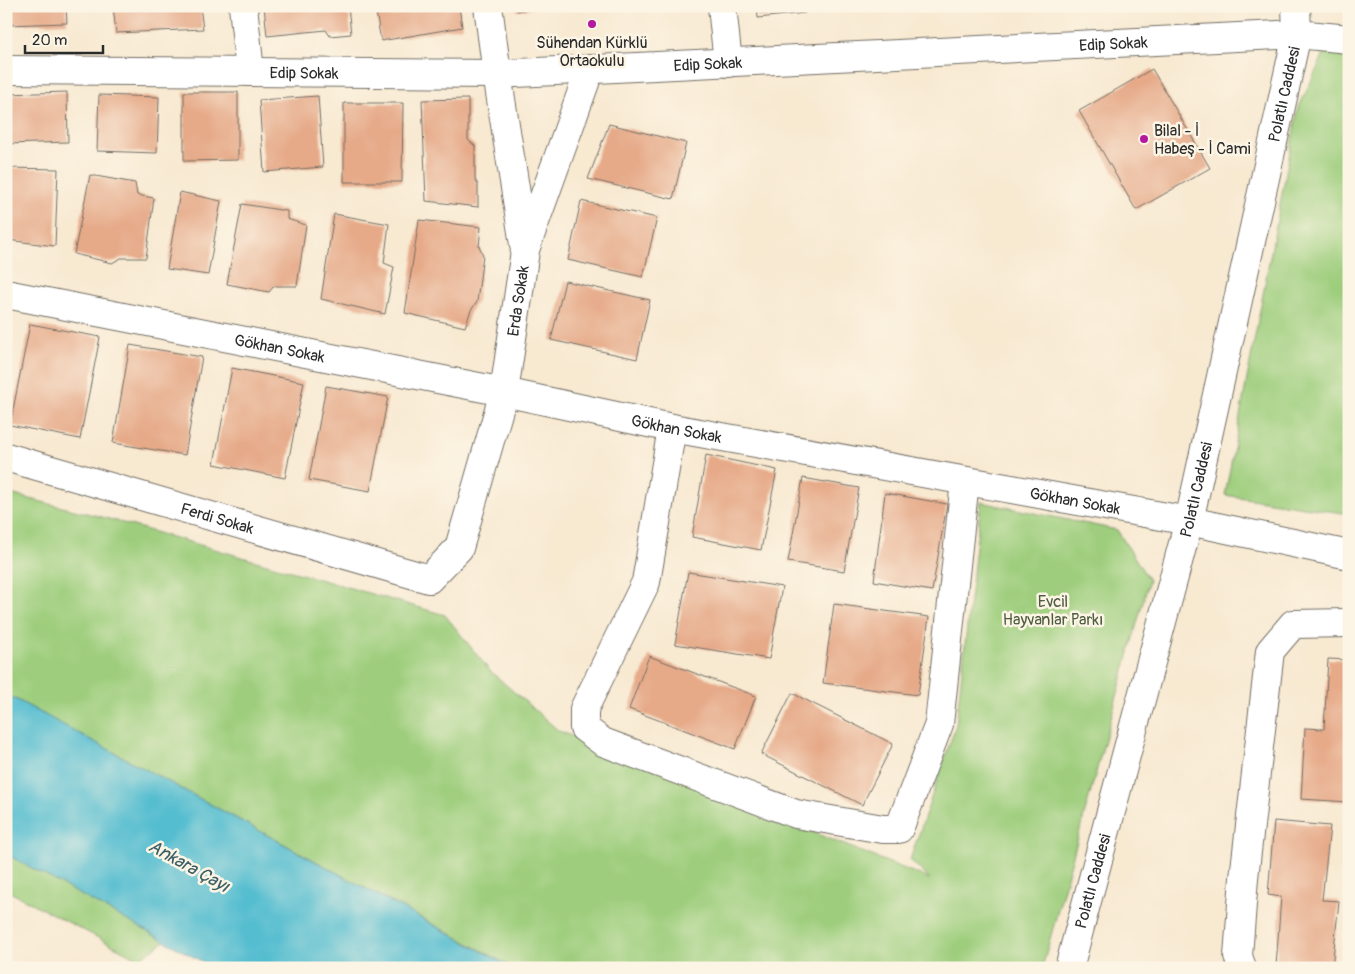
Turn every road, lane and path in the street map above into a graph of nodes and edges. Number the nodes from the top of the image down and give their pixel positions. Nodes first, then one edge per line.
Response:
1 (242, 6) edge
2 (488, 6) edge
3 (722, 6) edge
4 (1296, 6) edge
5 (1297, 34) junction
6 (1349, 39) edge
7 (728, 63) junction
8 (590, 69) junction
9 (6, 70) edge
10 (250, 72) junction
11 (497, 74) junction
12 (524, 251) junction
13 (6, 294) edge
14 (504, 392) junction
15 (672, 428) junction
16 (6, 457) edge
17 (964, 481) junction
18 (1190, 521) junction
19 (1349, 555) edge
20 (429, 579) joint
21 (1349, 623) edge
22 (1069, 968) edge
23 (1242, 968) edge

1 - 10 street
2 - 11 street, Erda Sokak
3 - 7 street
4 - 5 street, Polatlı Caddesi
5 - 6 street, Edip Sokak
5 - 7 street, Edip Sokak
5 - 18 street, Polatlı Caddesi
7 - 8 street, Edip Sokak
8 - 11 street, Edip Sokak
8 - 12 street
9 - 10 street, Edip Sokak
10 - 11 street, Edip Sokak
11 - 12 street, Erda Sokak
12 - 14 street, Erda Sokak
13 - 14 street, Gökhan Sokak
14 - 15 street, Gökhan Sokak
14 - 20 street, Erda Sokak
15 - 17 street, Gökhan Sokak
15 - 17 street
16 - 20 street, Ferdi Sokak
17 - 18 street, Gökhan Sokak
18 - 19 street, Gökhan Sokak
18 - 22 street, Polatlı Caddesi
21 - 23 street

